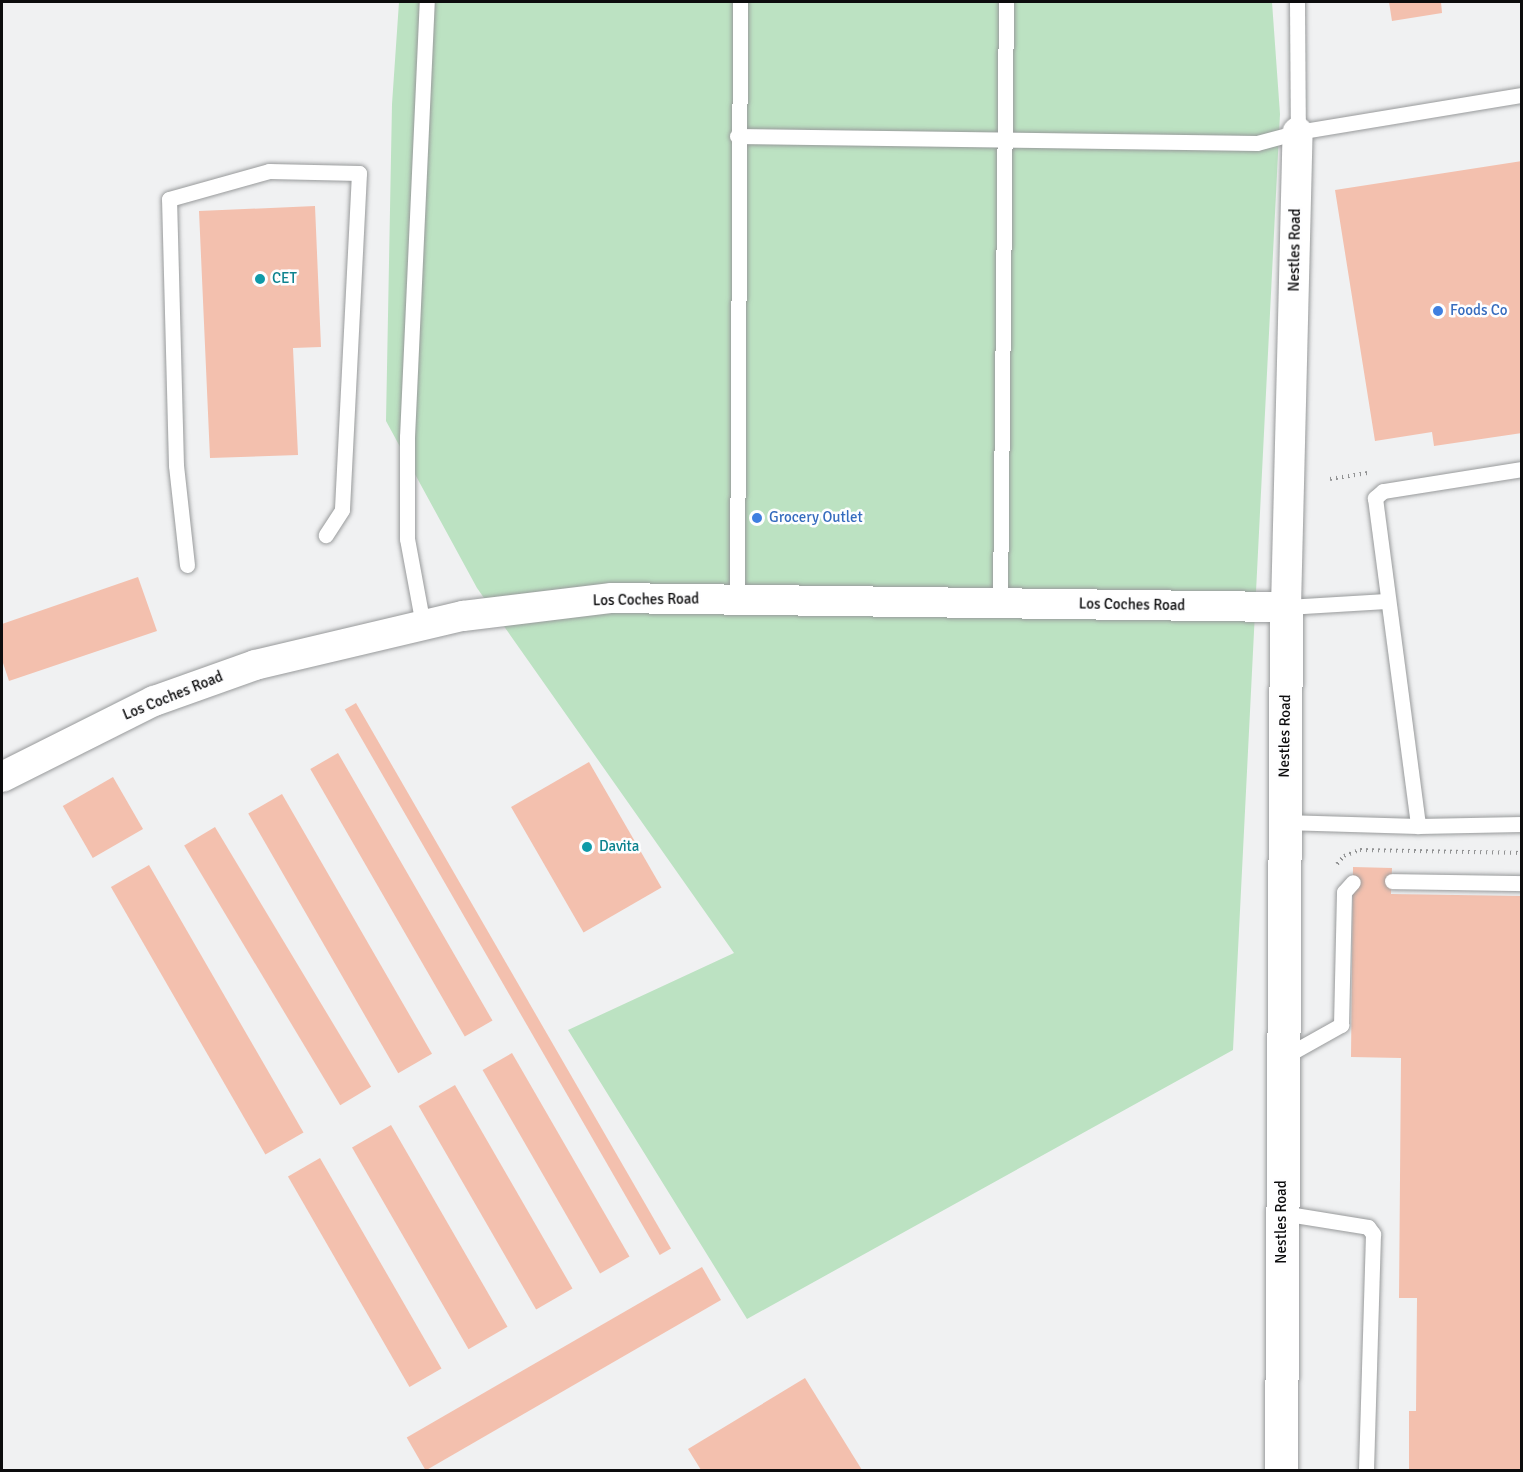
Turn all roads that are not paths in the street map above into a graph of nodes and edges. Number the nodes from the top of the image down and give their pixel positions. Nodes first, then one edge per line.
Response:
1 (427, 2) edge
2 (740, 2) edge
3 (1006, 2) edge
4 (1298, 2) edge
5 (1521, 95) edge
6 (1298, 132) junction
7 (737, 136) junction
8 (1004, 141) junction
9 (1521, 469) edge
10 (326, 535) dead end
11 (188, 566) dead end
12 (737, 600) junction
13 (1387, 601) junction
14 (1000, 603) junction
15 (1286, 607) junction
16 (423, 625) junction
17 (2, 777) edge
18 (1283, 822) junction
19 (1521, 824) edge
20 (1418, 826) junction
21 (1392, 881) dead end
22 (1353, 882) dead end
23 (1521, 883) edge
24 (1282, 1058) junction
25 (1282, 1213) junction
26 (1281, 1470) edge
27 (1366, 1470) edge

1 - 16 lane
2 - 7 lane
3 - 8 lane
4 - 6 lane, Nestles Road
5 - 6 lane
6 - 8 lane
6 - 15 street, Nestles Road
7 - 8 lane
7 - 12 lane
8 - 14 lane
9 - 13 lane
10 - 11 lane
12 - 14 street, Los Coches Road
12 - 16 street, Los Coches Road
13 - 15 lane
13 - 20 lane
14 - 15 street, Los Coches Road
15 - 18 street, Nestles Road
16 - 17 street, Los Coches Road
18 - 20 lane
18 - 24 street, Nestles Road
19 - 20 lane
21 - 23 lane
22 - 24 lane
24 - 25 street, Nestles Road
25 - 26 street, Nestles Road
25 - 27 lane

